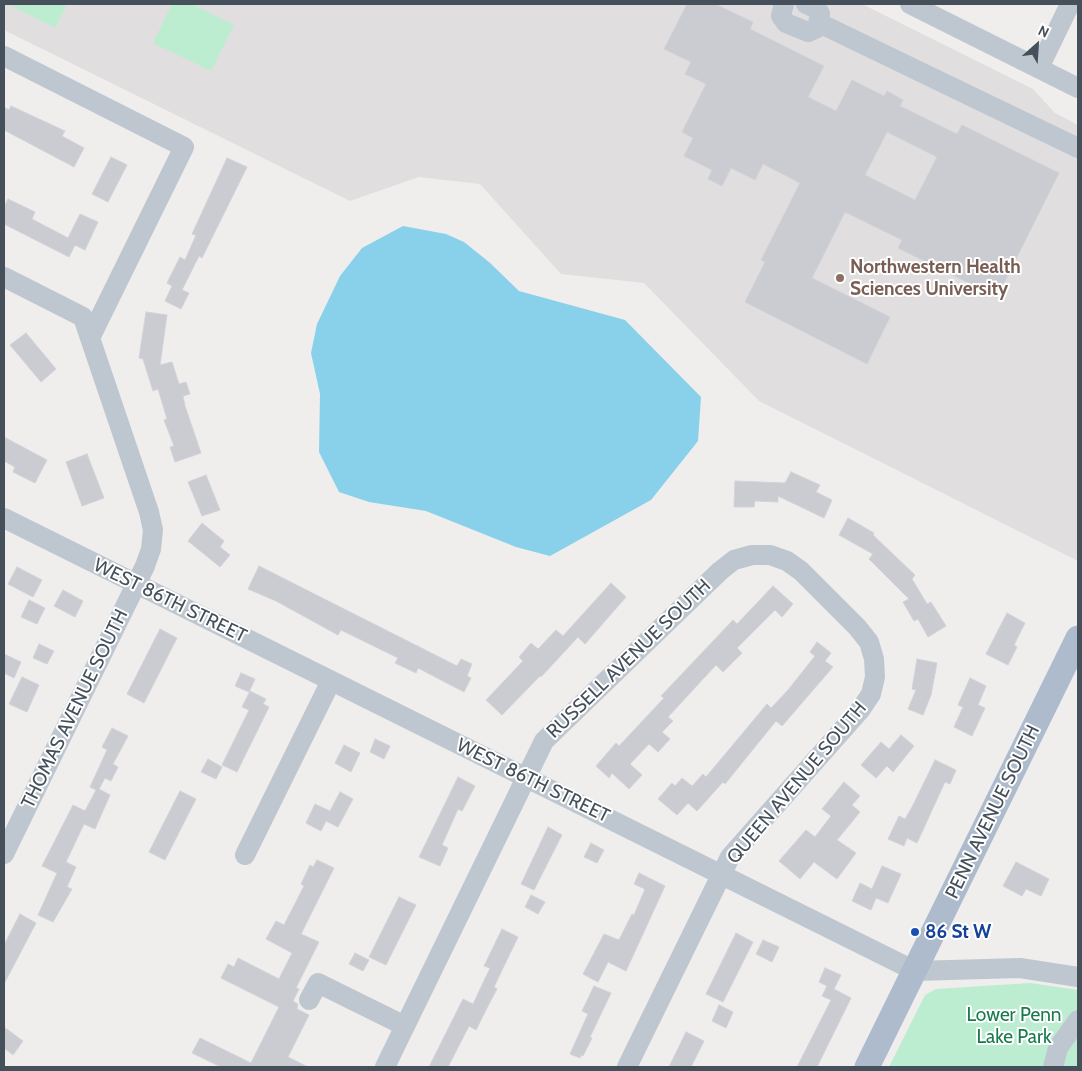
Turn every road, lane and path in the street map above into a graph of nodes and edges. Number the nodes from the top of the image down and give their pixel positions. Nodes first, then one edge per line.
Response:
1 (782, 4) edge
2 (806, 4) edge
3 (910, 4) edge
4 (1070, 4) edge
5 (819, 23) junction
6 (4, 56) edge
7 (1039, 68) junction
8 (1078, 88) edge
9 (1078, 148) edge
10 (4, 277) edge
11 (90, 338) junction
12 (4, 518) edge
13 (136, 584) junction
14 (818, 588) joint
15 (1078, 638) edge
16 (331, 681) junction
17 (525, 777) junction
18 (4, 854) edge
19 (245, 855) dead end
20 (721, 875) junction
21 (914, 971) junction
22 (1078, 977) edge
23 (309, 1000) dead end
24 (1078, 1020) edge
25 (405, 1026) junction
26 (385, 1067) edge
27 (627, 1067) edge
28 (867, 1067) edge
29 (1053, 1067) edge

1 - 5 street
2 - 5 street
3 - 7 street
4 - 7 street
5 - 9 street
6 - 11 street
7 - 8 street
10 - 11 street, THOMAS AVENUE SOUTH
11 - 13 street, THOMAS AVENUE SOUTH
12 - 13 street, WEST 86TH STREET
13 - 16 street, WEST 86TH STREET
13 - 18 street, THOMAS AVENUE SOUTH
14 - 17 street, RUSSELL AVENUE SOUTH
14 - 20 street, QUEEN AVENUE SOUTH
15 - 21 main road, PENN AVENUE SOUTH
16 - 17 street, WEST 86TH STREET
16 - 19 street
17 - 20 street, WEST 86TH STREET
17 - 25 street, RUSSELL AVENUE SOUTH
20 - 21 street, WEST 86TH STREET
20 - 27 street, QUEEN AVENUE SOUTH
21 - 22 street, WEST 86TH STREET
21 - 28 main road, PENN AVENUE SOUTH
23 - 25 street
24 - 29 street
25 - 26 street, RUSSELL AVENUE SOUTH

